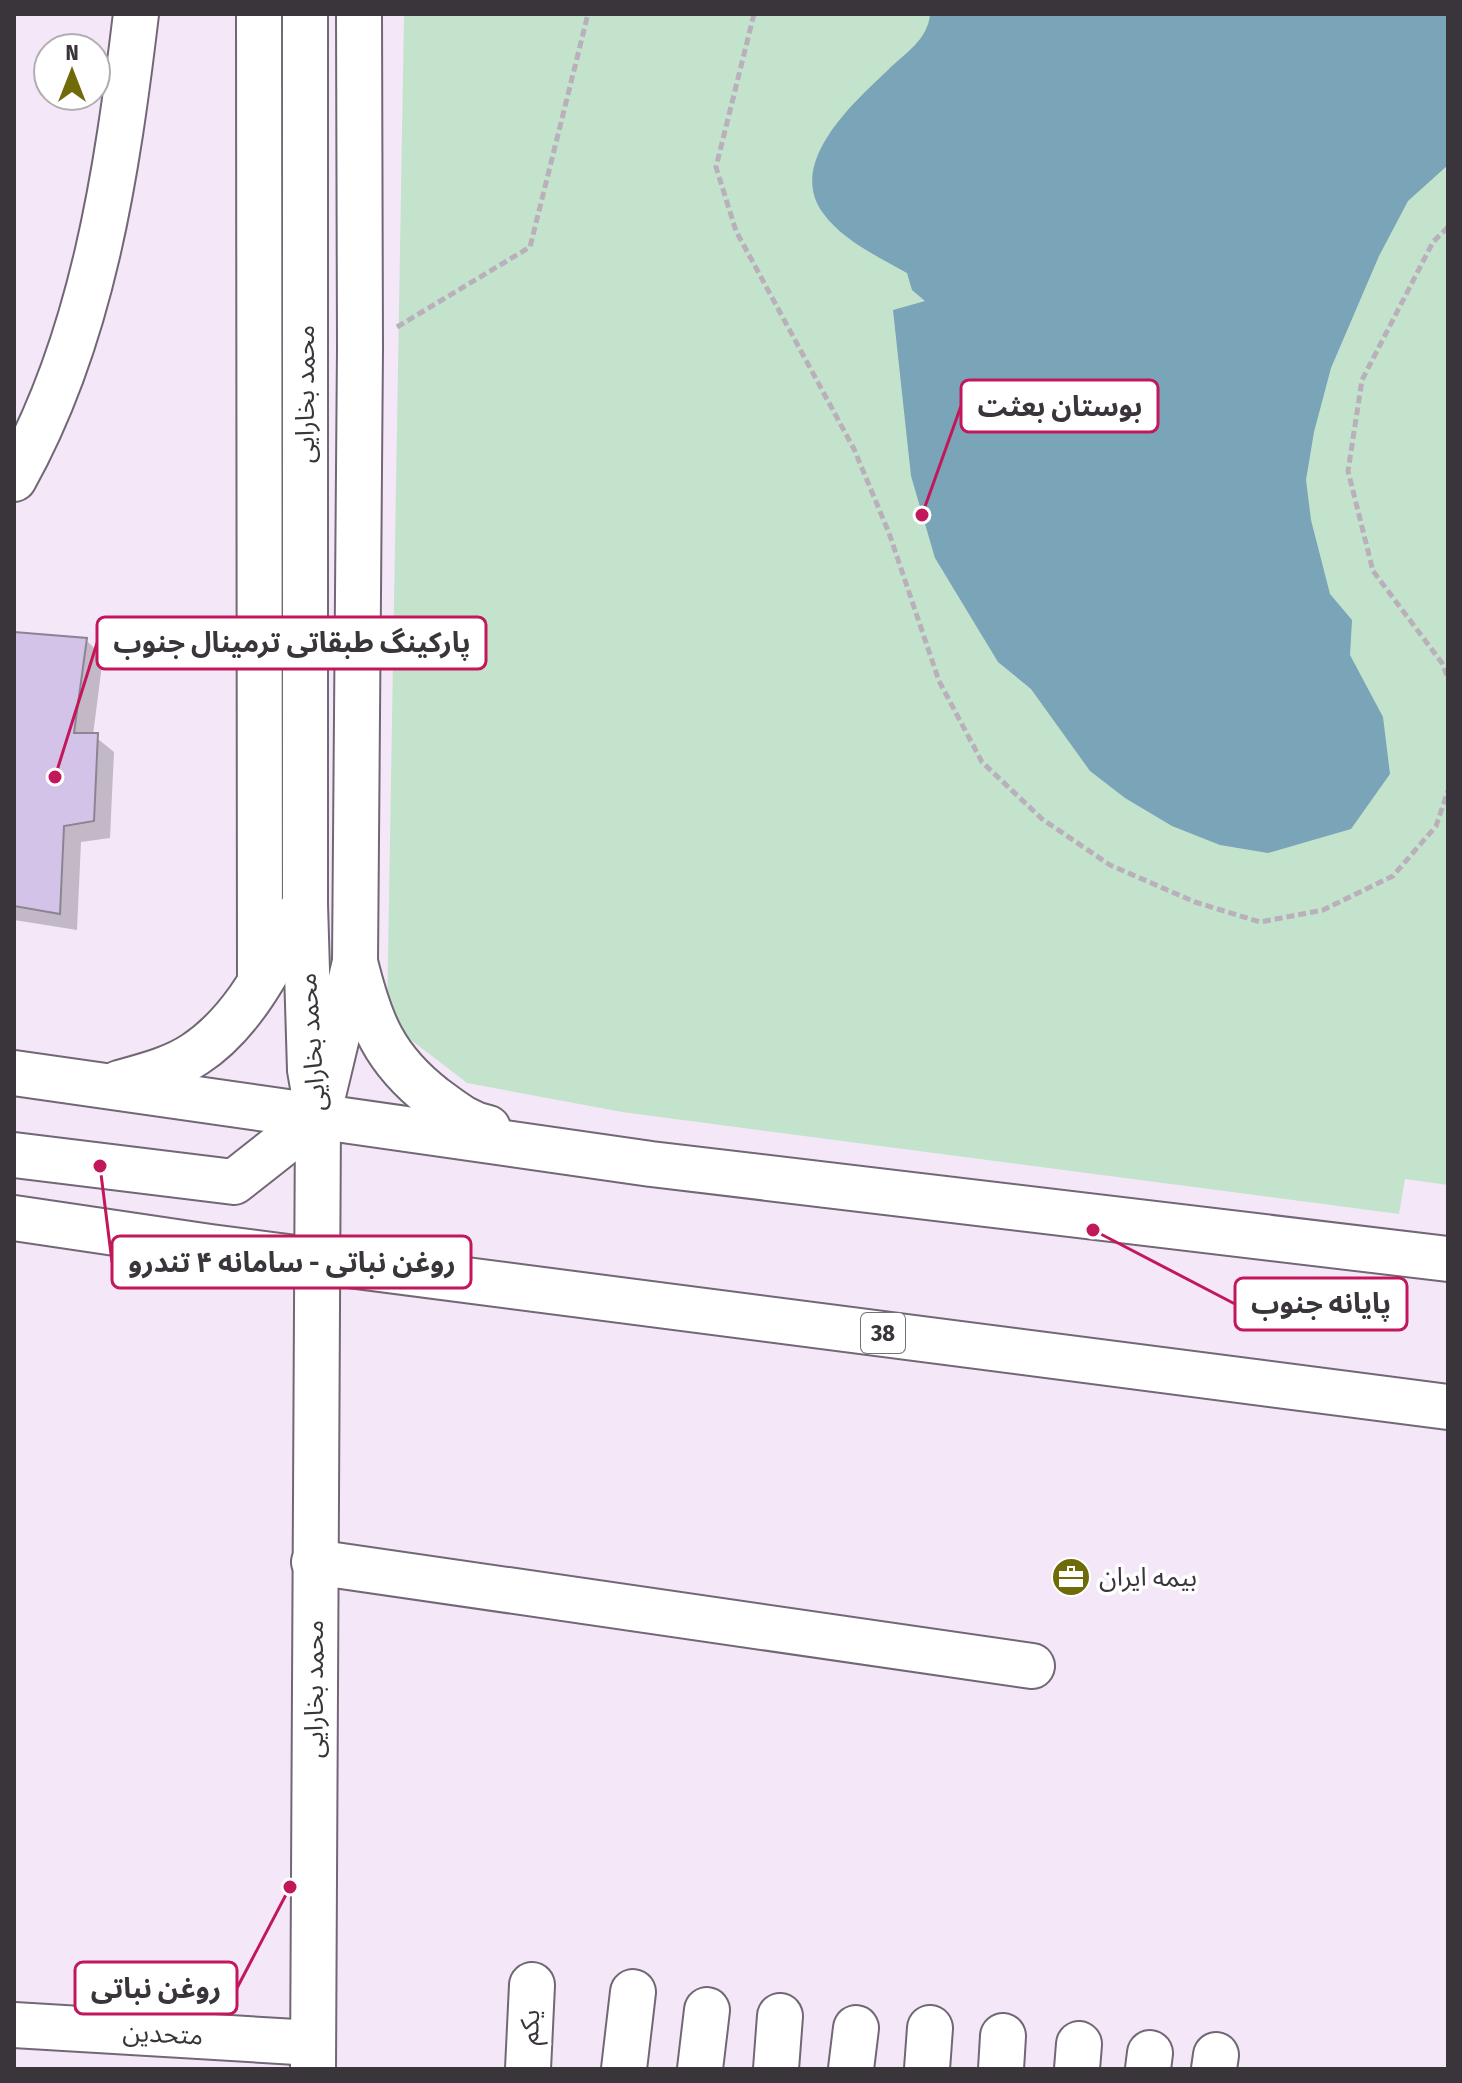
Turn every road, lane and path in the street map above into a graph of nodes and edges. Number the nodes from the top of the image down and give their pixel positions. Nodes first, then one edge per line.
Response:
1 (136, 14) edge
2 (259, 14) edge
3 (305, 14) edge
4 (359, 14) edge
5 (588, 14) edge
6 (754, 14) edge
7 (1448, 227) edge
8 (360, 348) junction
9 (14, 479) edge
10 (1448, 678) edge
11 (1448, 791) edge
12 (305, 904) junction
13 (355, 962) junction
14 (260, 982) junction
15 (14, 1072) edge
16 (318, 1116) junction
17 (14, 1155) edge
18 (651, 1164) junction
19 (14, 1218) edge
20 (318, 1258) junction
21 (1448, 1259) edge
22 (1448, 1407) edge
23 (314, 1562) junction
24 (1032, 1666) dead end
25 (532, 1985) dead end
26 (633, 1992) dead end
27 (707, 2010) dead end
28 (780, 2016) dead end
29 (14, 2025) edge
30 (313, 2056) edge
31 (528, 2069) edge
32 (624, 2069) edge
33 (700, 2069) edge
34 (776, 2069) edge

1 - 9 main road
2 - 14 main road
3 - 12 main road, محمد بخارایی
4 - 8 main road, محمد بخارایی
5 - 8 path
6 - 11 path
7 - 10 path
8 - 13 main road, محمد بخارایی
12 - 14 main road
12 - 16 main road, محمد بخارایی
13 - 16 main road
13 - 18 main road
14 - 15 main road
15 - 16 main road
16 - 17 main road
16 - 18 main road
16 - 20 main road, محمد بخارایی
18 - 21 main road
19 - 20 main road, 38
20 - 22 main road, 38
20 - 23 main road, محمد بخارایی
23 - 24 main road
23 - 30 main road, محمد بخارایی
25 - 31 main road, یکم
26 - 32 main road
27 - 33 main road
28 - 34 main road
29 - 30 main road, متحدین

